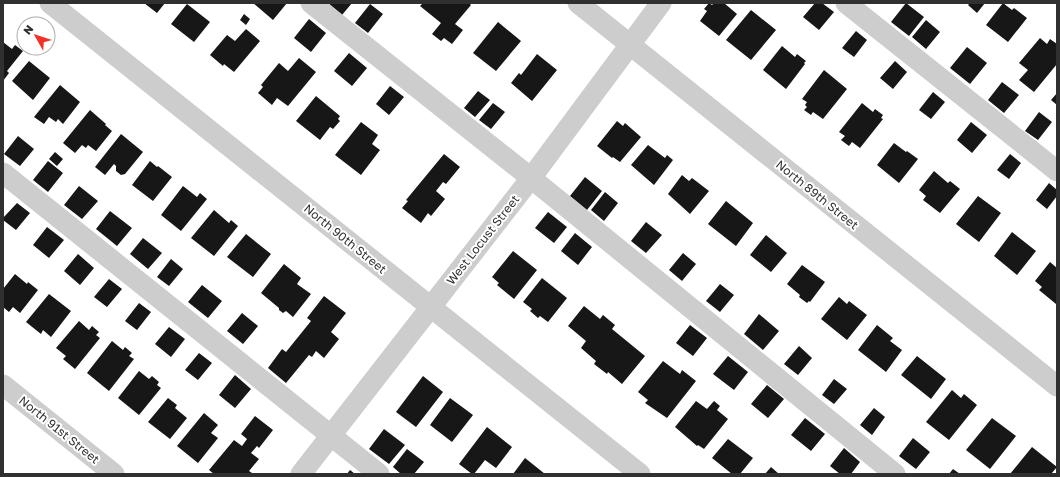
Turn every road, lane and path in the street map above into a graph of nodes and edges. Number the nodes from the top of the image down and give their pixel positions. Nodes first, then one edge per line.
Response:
1 (50, 3) edge
2 (311, 3) edge
3 (578, 3) edge
4 (661, 3) edge
5 (846, 3) edge
6 (629, 44) junction
7 (1057, 171) edge
8 (3, 173) edge
9 (531, 178) junction
10 (430, 307) junction
11 (3, 385) edge
12 (1057, 386) edge
13 (331, 436) junction
14 (114, 474) edge
15 (302, 474) edge
16 (379, 474) edge
17 (640, 474) edge
18 (895, 474) edge

1 - 10 street, North 90th Street
2 - 9 street
3 - 6 street, North 89th Street
4 - 6 street, West Locust Street
5 - 7 street
6 - 9 street, West Locust Street
6 - 12 street, North 89th Street
8 - 13 street
9 - 10 street, West Locust Street
9 - 18 street
10 - 13 street, West Locust Street
10 - 17 street, North 90th Street
11 - 14 street, North 91st Street
13 - 15 street, West Locust Street
13 - 16 street

